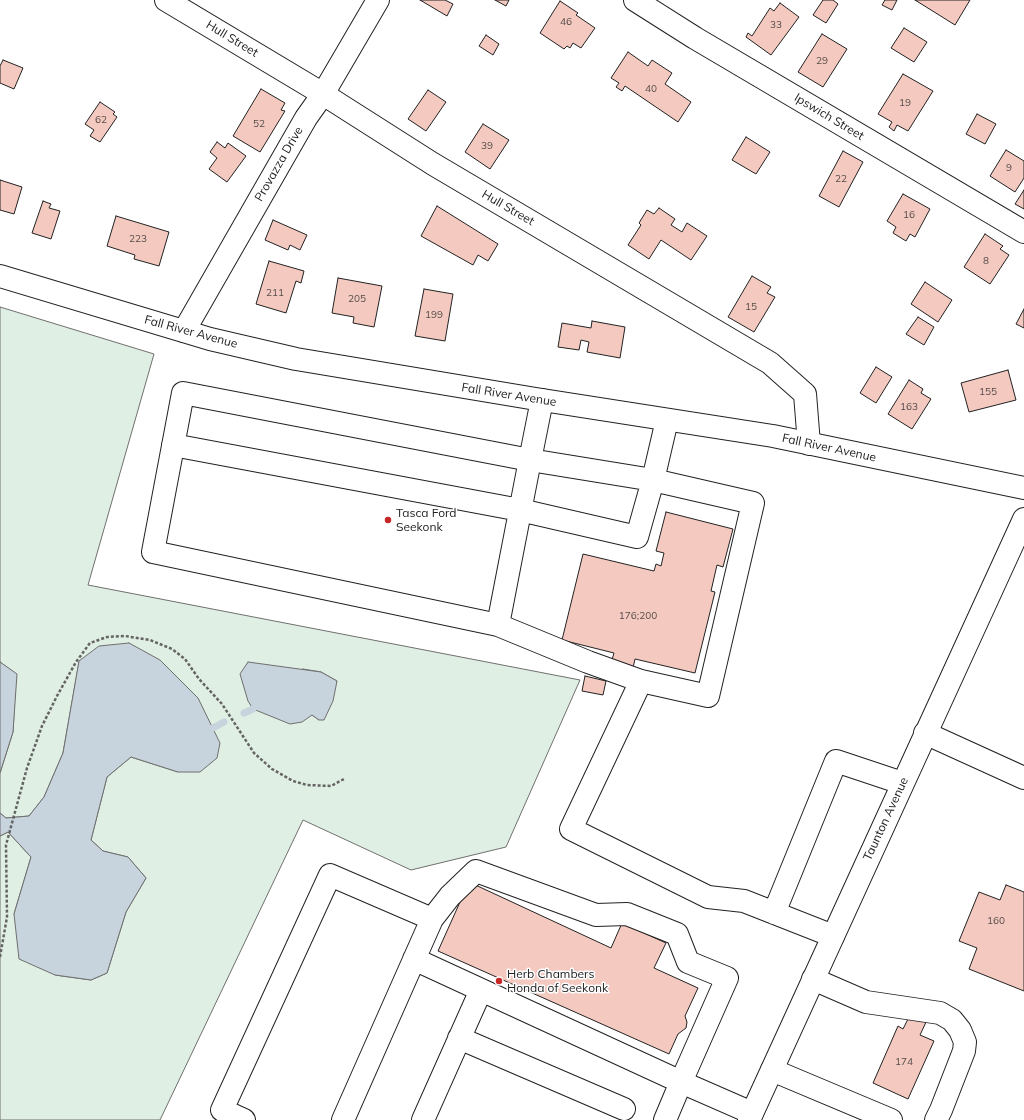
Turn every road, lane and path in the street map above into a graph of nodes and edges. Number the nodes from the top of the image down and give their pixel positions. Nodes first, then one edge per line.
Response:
1 (166, 0) edge
2 (378, 0) edge
3 (635, 0) edge
4 (323, 94) junction
5 (1024, 232) edge
6 (0, 276) edge
7 (184, 331) junction
8 (542, 400) junction
9 (667, 420) junction
10 (809, 444) junction
11 (173, 445) junction
12 (530, 460) junction
13 (653, 480) junction
14 (1024, 488) edge
15 (520, 510) junction
16 (1024, 518) edge
17 (498, 625) junction
18 (641, 681) junction
19 (925, 733) junction
20 (1024, 778) edge
21 (344, 779) dead end
22 (902, 783) junction
23 (774, 913) junction
24 (432, 919) junction
25 (833, 936) junction
26 (0, 957) edge
27 (414, 959) junction
28 (813, 979) junction
29 (481, 990) junction
30 (459, 1038) junction
31 (772, 1070) junction
32 (681, 1082) junction
33 (624, 1109) dead end
34 (750, 1117) edge
35 (244, 1120) edge
36 (343, 1120) edge
37 (424, 1120) edge
38 (665, 1120) edge
39 (891, 1120) edge
40 (936, 1120) edge

1 - 4 main road, Hull Street
2 - 4 main road, Provazza Drive
3 - 5 main road, Ipswich Street
4 - 7 main road, Provazza Drive
4 - 10 main road, Hull Street
6 - 7 main road, Fall River Avenue
7 - 8 main road, Fall River Avenue
8 - 9 main road, Fall River Avenue
8 - 12 main road
9 - 10 main road, Fall River Avenue
9 - 13 main road
10 - 14 main road, Fall River Avenue
11 - 12 main road
11 - 15 main road
11 - 17 main road
12 - 13 main road
12 - 15 main road
13 - 15 main road
13 - 18 main road
15 - 17 main road
16 - 19 main road, Taunton Avenue
17 - 18 main road
18 - 23 main road
19 - 20 main road
19 - 22 main road, Taunton Avenue
21 - 26 path
22 - 23 main road
22 - 25 main road, Taunton Avenue
23 - 25 main road
24 - 27 main road
24 - 32 main road
24 - 35 main road
25 - 28 main road, Taunton Avenue
27 - 29 main road
27 - 36 main road
28 - 31 main road, Taunton Avenue
28 - 40 main road
29 - 30 main road
29 - 32 main road
30 - 33 main road
30 - 37 main road
31 - 34 main road, Taunton Avenue
31 - 39 main road
32 - 34 main road
32 - 38 main road

